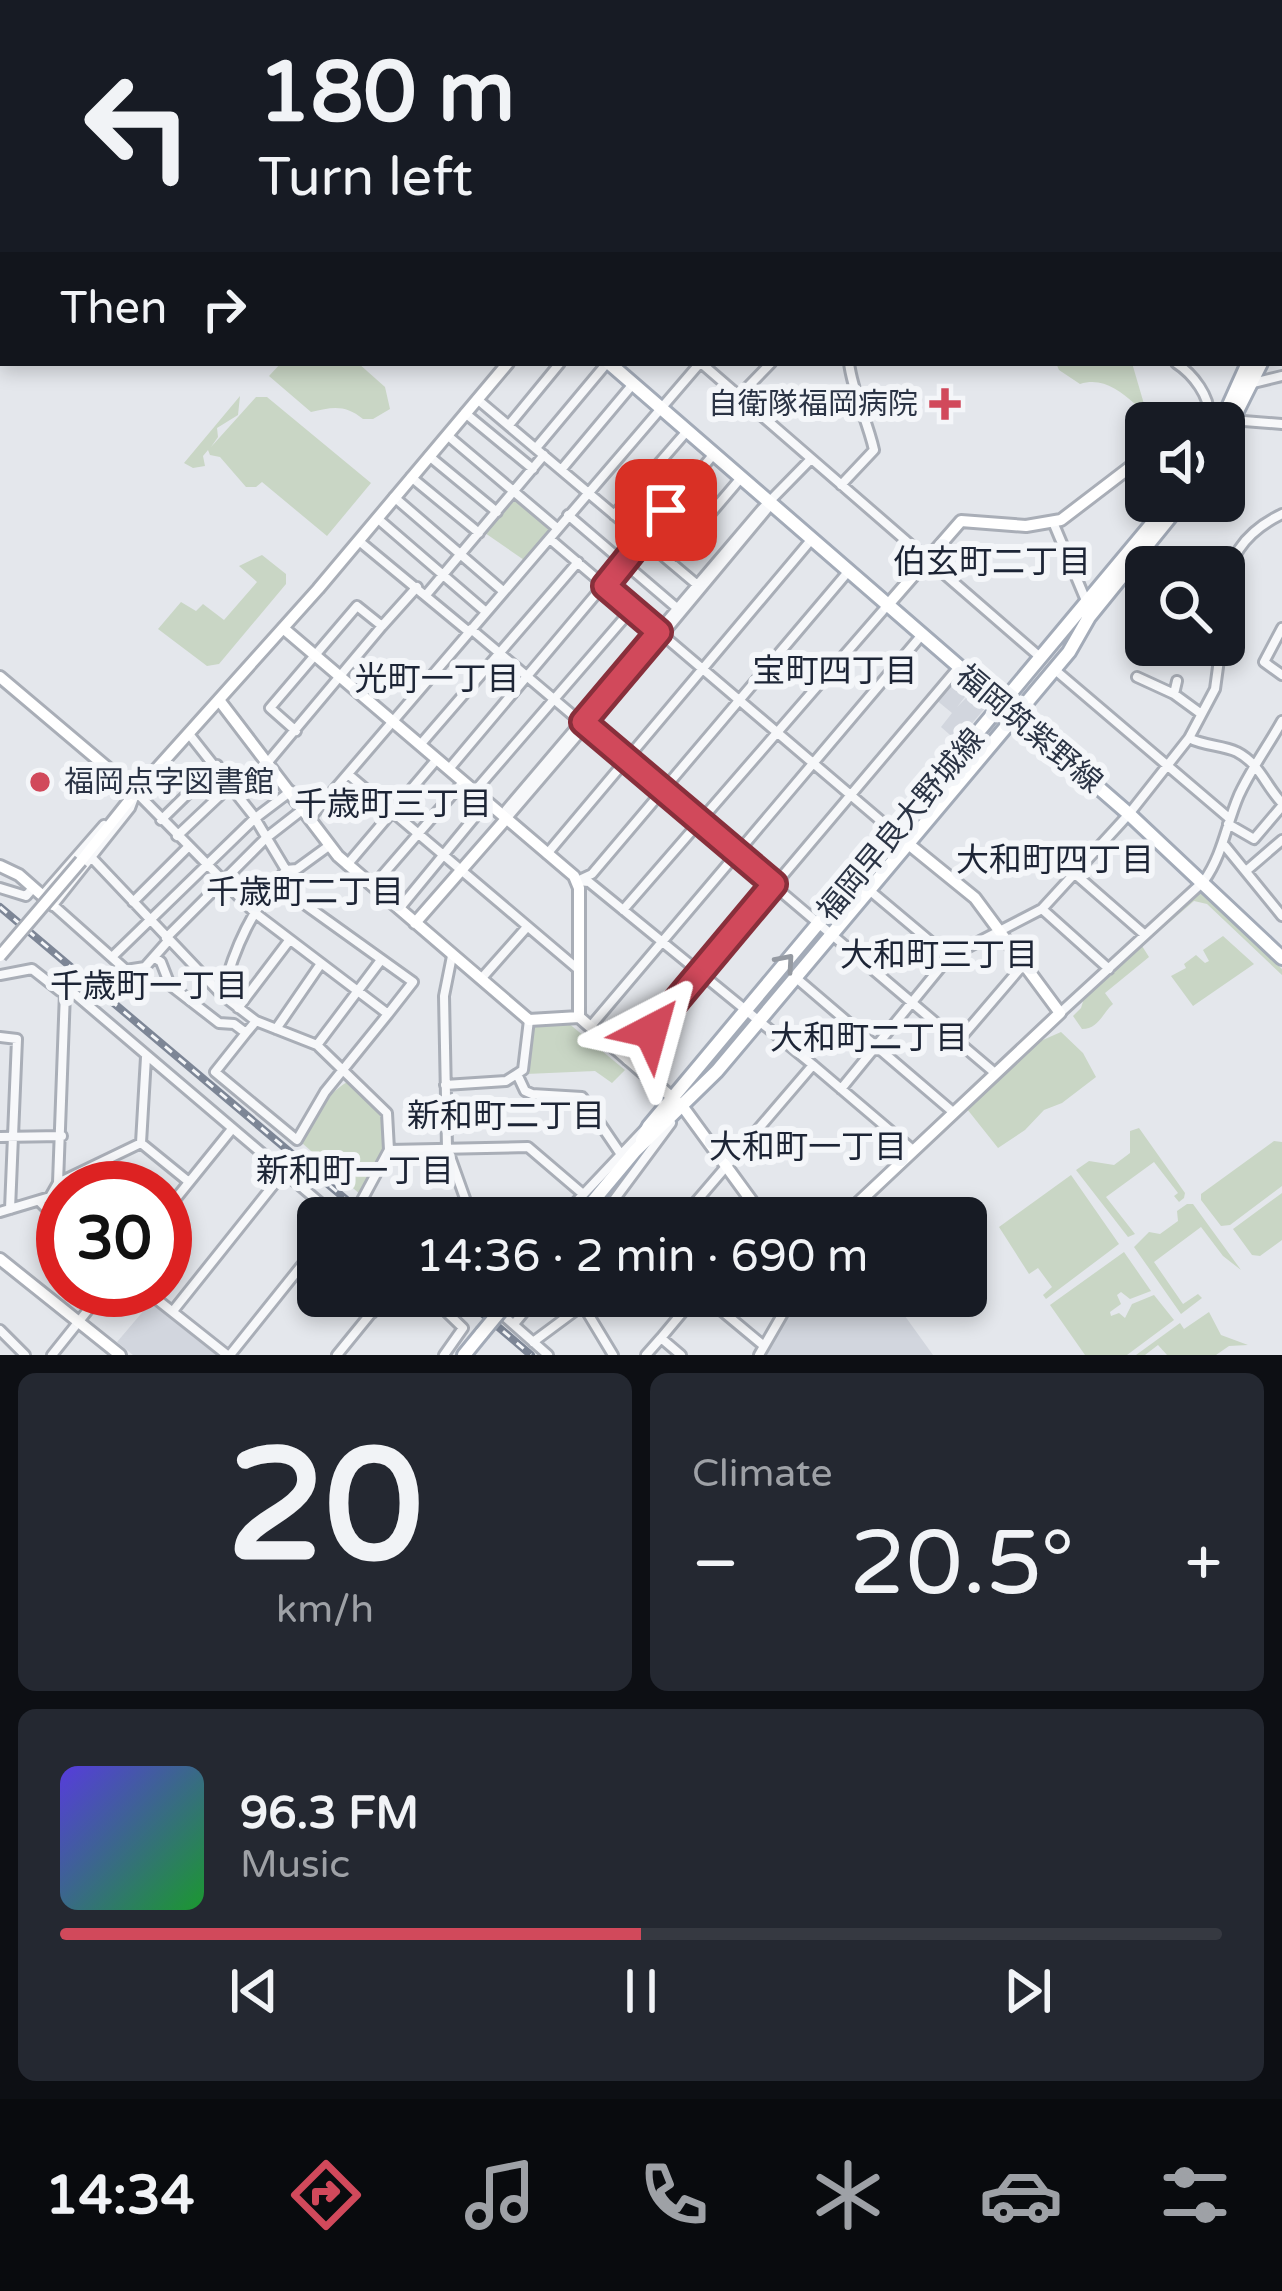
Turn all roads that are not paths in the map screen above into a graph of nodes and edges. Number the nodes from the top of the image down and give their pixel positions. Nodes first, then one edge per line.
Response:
1 (505, 366) edge
2 (557, 366) edge
3 (606, 366) edge
4 (612, 366) edge
5 (698, 366) edge
6 (704, 366) edge
7 (765, 366) edge
8 (849, 366) edge
9 (1181, 366) edge
10 (1247, 366) edge
11 (1260, 366) edge
12 (1282, 376) edge
13 (1251, 383) junction
14 (633, 384) junction
15 (739, 396) junction
16 (1233, 396) junction
17 (477, 399) junction
18 (1206, 402) edge
19 (1230, 402) edge
20 (1236, 402) edge
21 (659, 407) junction
22 (465, 413) junction
23 (1245, 424) edge
24 (1282, 424) edge
25 (508, 425) junction
26 (687, 430) junction
27 (447, 435) junction
28 (540, 452) junction
29 (714, 454) junction
30 (429, 456) junction
31 (811, 459) junction
32 (532, 469) junction
33 (561, 470) junction
34 (1125, 472) edge
35 (411, 477) junction
36 (741, 478) junction
37 (842, 485) junction
38 (515, 490) junction
39 (587, 493) junction
40 (394, 497) junction
41 (770, 503) junction
42 (497, 512) junction
43 (1282, 514) edge
44 (568, 515) junction
45 (614, 515) junction
46 (377, 518) junction
47 (1053, 522) junction
48 (1155, 522) edge
49 (1166, 522) edge
50 (557, 528) junction
51 (479, 533) junction
52 (642, 538) junction
53 (550, 539) junction
54 (359, 540) junction
55 (812, 540) junction
56 (1241, 546) edge
57 (461, 554) junction
58 (927, 560) junction
59 (623, 561) junction
60 (670, 561) junction
61 (578, 562) junction
62 (847, 573) junction
63 (443, 575) junction
64 (605, 586) junction
65 (417, 587) junction
66 (700, 587) junction
67 (503, 591) junction
68 (426, 595) junction
69 (886, 607) junction
70 (632, 609) junction
71 (678, 609) junction
72 (1088, 610) junction
73 (486, 612) junction
74 (382, 626) junction
75 (283, 628) junction
76 (1282, 628) edge
77 (470, 630) junction
78 (661, 633) junction
79 (920, 637) junction
80 (500, 652) junction
81 (314, 656) junction
82 (1041, 658) junction
83 (1220, 666) edge
84 (703, 668) junction
85 (958, 668) junction
86 (1054, 669) junction
87 (527, 675) junction
88 (1282, 675) edge
89 (0, 676) edge
90 (340, 677) junction
91 (1137, 677) dead end
92 (1177, 681) dead end
93 (1174, 694) junction
94 (555, 698) junction
95 (739, 698) junction
96 (219, 700) junction
97 (1002, 704) junction
98 (1200, 713) junction
99 (1015, 716) junction
100 (1282, 721) edge
101 (392, 722) junction
102 (585, 723) junction
103 (296, 730) junction
104 (777, 731) junction
105 (189, 734) junction
106 (1279, 735) edge
107 (1189, 738) junction
108 (420, 745) junction
109 (437, 759) junction
110 (626, 759) junction
111 (813, 761) junction
112 (268, 762) junction
113 (1166, 764) junction
114 (217, 765) junction
115 (1255, 767) junction
116 (449, 769) junction
117 (349, 775) junction
118 (463, 782) junction
119 (231, 785) junction
120 (662, 789) junction
121 (290, 791) junction
122 (474, 792) junction
123 (136, 793) junction
124 (851, 793) junction
125 (487, 802) junction
126 (1282, 804) edge
127 (390, 812) junction
128 (307, 813) junction
129 (118, 814) junction
130 (1129, 814) junction
131 (506, 818) junction
132 (254, 819) junction
133 (160, 820) junction
134 (1229, 821) junction
135 (699, 822) junction
136 (895, 833) junction
137 (417, 834) junction
138 (177, 836) junction
139 (266, 838) junction
140 (1282, 840) edge
141 (908, 844) junction
142 (330, 845) junction
143 (1224, 845) junction
144 (188, 847) junction
145 (736, 852) junction
146 (442, 854) junction
147 (548, 854) junction
148 (86, 859) junction
149 (206, 864) junction
150 (347, 865) junction
151 (0, 866) edge
152 (286, 870) junction
153 (1246, 871) junction
154 (460, 872) junction
155 (1074, 873) junction
156 (577, 881) junction
157 (1204, 881) junction
158 (224, 883) junction
159 (275, 883) junction
160 (774, 884) junction
161 (373, 886) junction
162 (0, 888) edge
163 (868, 889) junction
164 (1282, 891) edge
165 (42, 896) junction
166 (1269, 901) junction
167 (133, 902) junction
168 (399, 909) junction
169 (1042, 909) junction
170 (623, 910) junction
171 (254, 914) junction
172 (1282, 916) edge
173 (149, 920) junction
174 (819, 922) junction
175 (416, 923) junction
176 (527, 927) junction
177 (1000, 932) junction
178 (832, 933) junction
179 (1145, 935) junction
180 (167, 940) junction
181 (288, 941) junction
182 (661, 941) junction
183 (0, 953) edge
184 (452, 956) junction
185 (112, 957) junction
186 (154, 957) junction
187 (949, 957) junction
188 (1282, 958) edge
189 (381, 960) junction
190 (1024, 964) junction
191 (320, 965) junction
192 (1108, 969) junction
193 (579, 970) junction
194 (699, 972) junction
195 (12, 974) junction
196 (0, 975) edge
197 (794, 976) junction
198 (481, 979) junction
199 (358, 991) junction
200 (65, 992) junction
201 (222, 995) junction
202 (914, 1002) junction
203 (238, 1008) junction
204 (746, 1009) junction
205 (1060, 1013) junction
206 (388, 1014) junction
207 (579, 1017) junction
208 (758, 1019) junction
209 (529, 1020) junction
210 (256, 1021) junction
211 (590, 1027) junction
212 (276, 1029) junction
213 (246, 1033) junction
214 (0, 1037) edge
215 (959, 1040) junction
216 (316, 1046) junction
217 (876, 1047) junction
218 (146, 1057) junction
219 (627, 1060) junction
220 (812, 1065) junction
221 (341, 1072) junction
222 (995, 1072) junction
223 (517, 1074) junction
224 (445, 1085) junction
225 (842, 1088) junction
226 (678, 1103) junction
227 (953, 1112) junction
228 (232, 1129) junction
229 (62, 1136) junction
230 (0, 1137) edge
231 (13, 1137) junction
232 (141, 1143) junction
233 (447, 1148) junction
234 (389, 1150) junction
235 (913, 1150) junction
236 (628, 1152) junction
237 (60, 1161) edge
238 (104, 1161) edge
239 (163, 1161) edge
240 (726, 1166) junction
241 (284, 1173) junction
242 (192, 1178) edge
243 (583, 1194) junction
244 (313, 1197) edge
245 (364, 1197) edge
246 (464, 1197) edge
247 (580, 1197) edge
248 (595, 1197) edge
249 (618, 1197) edge
250 (700, 1197) edge
251 (749, 1197) edge
252 (864, 1197) edge
253 (36, 1203) edge
254 (5, 1211) edge
255 (0, 1259) edge
256 (297, 1271) edge
257 (192, 1286) edge
258 (83, 1317) edge
259 (180, 1317) edge
260 (369, 1317) edge
261 (455, 1317) edge
262 (495, 1317) edge
263 (506, 1317) edge
264 (520, 1317) edge
265 (569, 1317) edge
266 (590, 1317) edge
267 (680, 1317) edge
268 (729, 1317) edge
269 (781, 1317) edge
270 (79, 1322) junction
271 (514, 1324) junction
272 (0, 1330) edge
273 (661, 1338) junction
274 (455, 1340) junction
275 (533, 1342) junction
276 (762, 1350) edge
277 (25, 1355) edge
278 (52, 1355) edge
279 (120, 1355) edge
280 (228, 1355) edge
281 (337, 1355) edge
282 (445, 1355) edge
283 (464, 1355) edge
284 (475, 1355) edge
285 (548, 1355) edge
286 (613, 1355) edge
287 (646, 1355) edge
288 (681, 1355) edge

1 - 17 street
2 - 25 street
3 - 28 street
4 - 14 main road, 福岡筑紫野線
5 - 21 street
6 - 15 street
7 - 15 street
8 - 37 street
9 - 18 street
10 - 16 main road
11 - 13 main road
12 - 13 street
13 - 16 street
13 - 20 main road
14 - 21 main road, 福岡筑紫野線
14 - 33 street
15 - 31 street
16 - 19 main road
17 - 22 street
17 - 25 street
21 - 26 main road, 福岡筑紫野線
21 - 39 street
22 - 27 street
22 - 32 street
23 - 24 street
25 - 28 street
26 - 29 main road, 福岡筑紫野線
26 - 45 street
27 - 30 street
27 - 38 street
28 - 32 street
28 - 33 street
29 - 36 main road, 福岡筑紫野線
29 - 52 street
30 - 35 street
30 - 42 street
31 - 37 street
31 - 41 street
32 - 38 street
33 - 39 street
34 - 47 street
35 - 40 street
35 - 51 street
36 - 41 main road, 福岡筑紫野線
36 - 60 street
37 - 58 street
38 - 42 street
38 - 50 street
39 - 44 street
39 - 45 street
40 - 46 street
40 - 57 street
41 - 55 main road, 福岡筑紫野線
41 - 66 street
42 - 51 street
43 - 56 street
44 - 50 street
44 - 59 street
45 - 52 street
46 - 54 street
46 - 63 street
47 - 58 street
47 - 72 street
48 - 72 main road, 福岡早良大野城線
49 - 72 main road, 福岡早良大野城線
50 - 53 street
51 - 57 street
52 - 59 street
52 - 60 street
53 - 61 street
53 - 67 street
54 - 65 street
54 - 75 street
55 - 62 main road, 福岡筑紫野線
55 - 84 street
57 - 63 street
57 - 67 street
58 - 69 street
58 - 82 street
59 - 64 street
59 - 71 street
60 - 66 street
61 - 64 street
61 - 80 street
62 - 69 main road, 福岡筑紫野線
62 - 95 street
63 - 68 street
63 - 73 street
64 - 70 street
64 - 87 street
65 - 68 street
65 - 74 street
66 - 71 street
66 - 78 street
67 - 73 street
68 - 77 street
69 - 79 main road, 福岡筑紫野線
69 - 104 street
70 - 78 street
70 - 94 street
71 - 78 street
72 - 82 main road, 福岡早良大野城線
72 - 86 main road, 福岡早良大野城線
73 - 77 street
74 - 81 street
74 - 90 street
75 - 81 street
75 - 96 street
76 - 88 street
77 - 80 street
77 - 101 street
78 - 84 street
78 - 102 street
79 - 85 main road, 福岡筑紫野線
79 - 111 street
80 - 87 street
80 - 108 street
81 - 90 street
81 - 103 street
82 - 97 main road, 福岡早良大野城線
83 - 98 street
84 - 95 street
84 - 110 street
85 - 97 main road, 福岡筑紫野線
85 - 124 street
86 - 99 main road, 福岡早良大野城線
86 - 113 street
87 - 94 street
87 - 116 street
89 - 123 street
90 - 101 street
90 - 103 street
91 - 93 street
92 - 93 street
93 - 98 street
94 - 102 street
94 - 122 street
95 - 104 street
95 - 120 street
96 - 105 street
96 - 112 street
97 - 99 main road, 福岡筑紫野線
97 - 136 main road, 福岡早良大野城線
98 - 107 street
99 - 130 main road, 福岡筑紫野線
99 - 141 main road, 福岡早良大野城線
100 - 106 street
101 - 108 street
101 - 117 street
102 - 110 street
102 - 131 street
103 - 112 street
104 - 111 street
104 - 135 street
105 - 114 street
105 - 123 street
106 - 115 street
107 - 113 street
107 - 115 street
108 - 109 street
109 - 116 street
109 - 127 street
110 - 120 street
110 - 147 street
111 - 124 street
111 - 145 street
112 - 121 street
113 - 130 street
113 - 134 street
114 - 119 street
114 - 133 street
115 - 126 street
115 - 134 street
116 - 118 street
117 - 127 street
117 - 128 street
118 - 122 street
118 - 137 street
119 - 132 street
119 - 138 street
120 - 135 street
120 - 156 street
121 - 128 street
121 - 132 street
122 - 125 street
123 - 129 street
123 - 133 street
123 - 148 street
124 - 136 street
124 - 160 street
125 - 131 street
125 - 146 street
126 - 134 street
127 - 137 street
127 - 150 street
128 - 139 street
128 - 142 street
129 - 148 street
129 - 165 street
130 - 155 street
130 - 157 main road, 福岡筑紫野線
131 - 147 street
131 - 154 street
132 - 139 street
132 - 149 street
133 - 138 street
134 - 143 street
135 - 145 street
135 - 170 street
136 - 141 street
136 - 174 main road, 福岡早良大野城線
137 - 146 street
137 - 161 street
138 - 144 street
139 - 152 street
139 - 158 street
140 - 153 street
141 - 163 main road, 福岡早良大野城線
141 - 177 street
142 - 150 street
142 - 152 street
143 - 153 street
143 - 157 street
144 - 149 street
144 - 167 street
145 - 160 street
145 - 182 street
146 - 154 street
146 - 168 street
147 - 156 street
148 - 165 street
148 - 167 street
148 - 183 street, bridge
149 - 158 street
149 - 173 street
150 - 161 street
151 - 165 street
152 - 159 street
153 - 166 street
154 - 175 street
154 - 176 street
155 - 169 street
155 - 179 street
156 - 170 street
156 - 193 street
157 - 179 street
157 - 188 main road, 福岡筑紫野線
158 - 171 street
158 - 180 street
159 - 171 street
159 - 189 street
160 - 174 street
160 - 194 street
161 - 168 street
162 - 165 street
163 - 178 main road, 福岡早良大野城線
163 - 187 street
164 - 166 street
165 - 185 street
166 - 172 street
167 - 173 street
168 - 175 street
169 - 177 street
169 - 192 street
170 - 182 street
171 - 181 street
171 - 201 street
173 - 180 street
173 - 185 street
174 - 178 street
204 -> 174 main road, 福岡早良大野城線
175 - 184 street
176 - 193 street
176 - 198 street
177 - 187 street
177 - 190 street
178 - 197 main road, 福岡早良大野城線
178 - 202 street
179 - 192 street
180 - 186 street
180 - 201 street
181 - 191 street
181 - 203 street
182 - 194 street
182 - 211 street
183 - 195 street
184 - 198 street
184 - 224 street
185 - 186 street
186 - 213 street
187 - 202 street
189 - 199 street
189 - 206 street
190 - 205 street
190 - 215 street
191 - 199 street
191 - 212 street
192 - 205 street
193 - 207 street
194 - 204 street
194 - 219 street
195 - 196 street
195 - 200 street
197 - 208 main road, 福岡早良大野城線
197 - 217 street
198 - 209 street
199 - 206 street
199 - 216 street
200 - 218 street
200 - 229 street
201 - 203 street
202 - 215 street
202 - 217 street
203 - 210 street
204 - 208 street
204 - 226 main road, 福岡早良大野城線
205 - 222 street
206 - 221 street
207 - 209 street
207 - 211 street
208 - 220 street
208 - 226 main road, 福岡早良大野城線
209 - 223 street
210 - 212 street
210 - 213 street
211 - 219 street
212 - 216 street
213 - 221 street
214 - 231 street
215 - 222 street
216 - 221 street
217 - 225 street
217 - 227 street
218 - 228 street
218 - 232 street
219 - 226 street
220 - 225 street
220 - 240 street
221 - 234 street
222 - 227 street
223 - 224 street
223 - 236 street
224 - 233 street
225 - 235 street
226 - 236 main road, 福岡早良大野城線
226 - 236 main road, 福岡早良大野城線
226 - 240 street
226 - 249 street
227 - 235 street
228 - 241 street
228 - 242 street
229 - 231 street
229 - 237 street
230 - 231 street
231 - 254 street
232 - 238 street
232 - 239 street
233 - 234 street
233 - 243 street
233 - 246 street
234 - 245 street
235 - 252 street
236 - 243 street
236 - 248 main road, 福岡早良大野城線
240 - 250 street
240 - 251 street
241 - 244 street
241 - 257 street
243 - 247 street
253 - 254 street
255 - 270 street
256 - 280 street
258 - 270 street
259 - 280 street
260 - 281 street
261 - 274 street
262 - 283 main road, bridge
263 - 271 street
264 - 271 street
265 - 275 street
266 - 286 street
267 - 273 street
268 - 276 street
269 - 276 street
270 - 278 street
270 - 279 street
271 - 275 street
272 - 277 street
273 - 287 street
273 - 288 street
274 - 282 street
274 - 284 street
275 - 285 street

